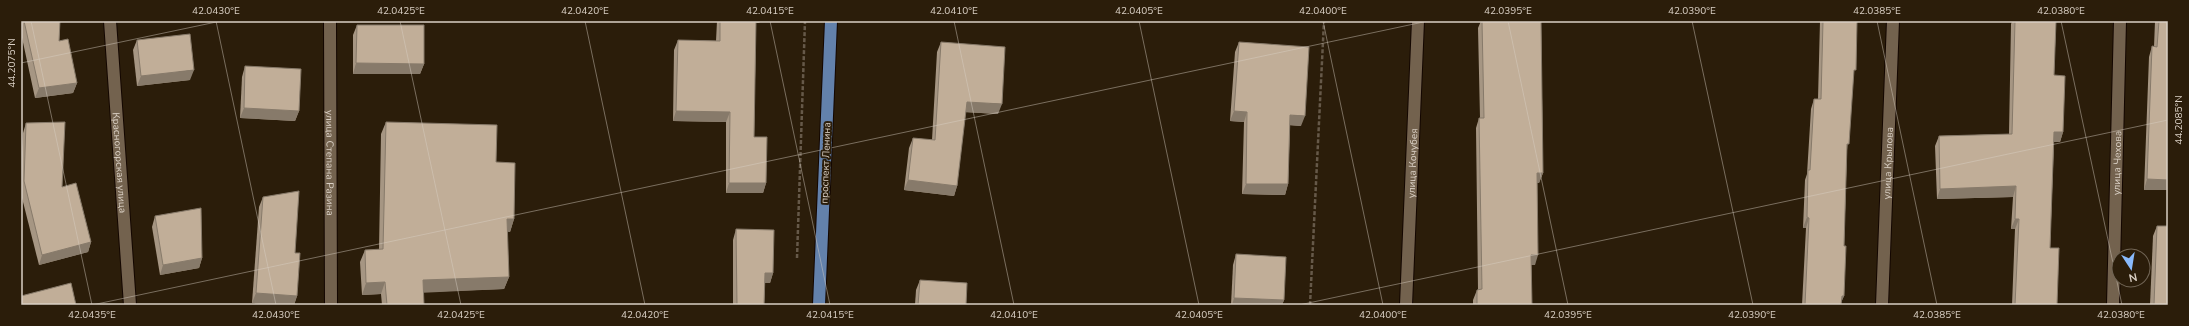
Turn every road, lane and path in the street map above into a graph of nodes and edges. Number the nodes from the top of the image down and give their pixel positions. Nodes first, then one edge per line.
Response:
1 (110, 21) edge
2 (330, 21) edge
3 (805, 21) edge
4 (831, 21) edge
5 (1324, 21) edge
6 (1418, 21) edge
7 (1893, 21) edge
8 (2120, 21) edge
9 (797, 266) dead end
10 (130, 305) edge
11 (331, 305) edge
12 (819, 305) edge
13 (1310, 305) edge
14 (1406, 305) edge
15 (1882, 305) edge
16 (2113, 305) edge

1 - 10 street, Красногорская улица
2 - 11 street, улица Степана Разина
3 - 9 path
4 - 12 main road, проспект Ленина
5 - 13 path
6 - 14 street, улица Кочубея
7 - 15 street, улица Крылова
8 - 16 street, улица Чехова

